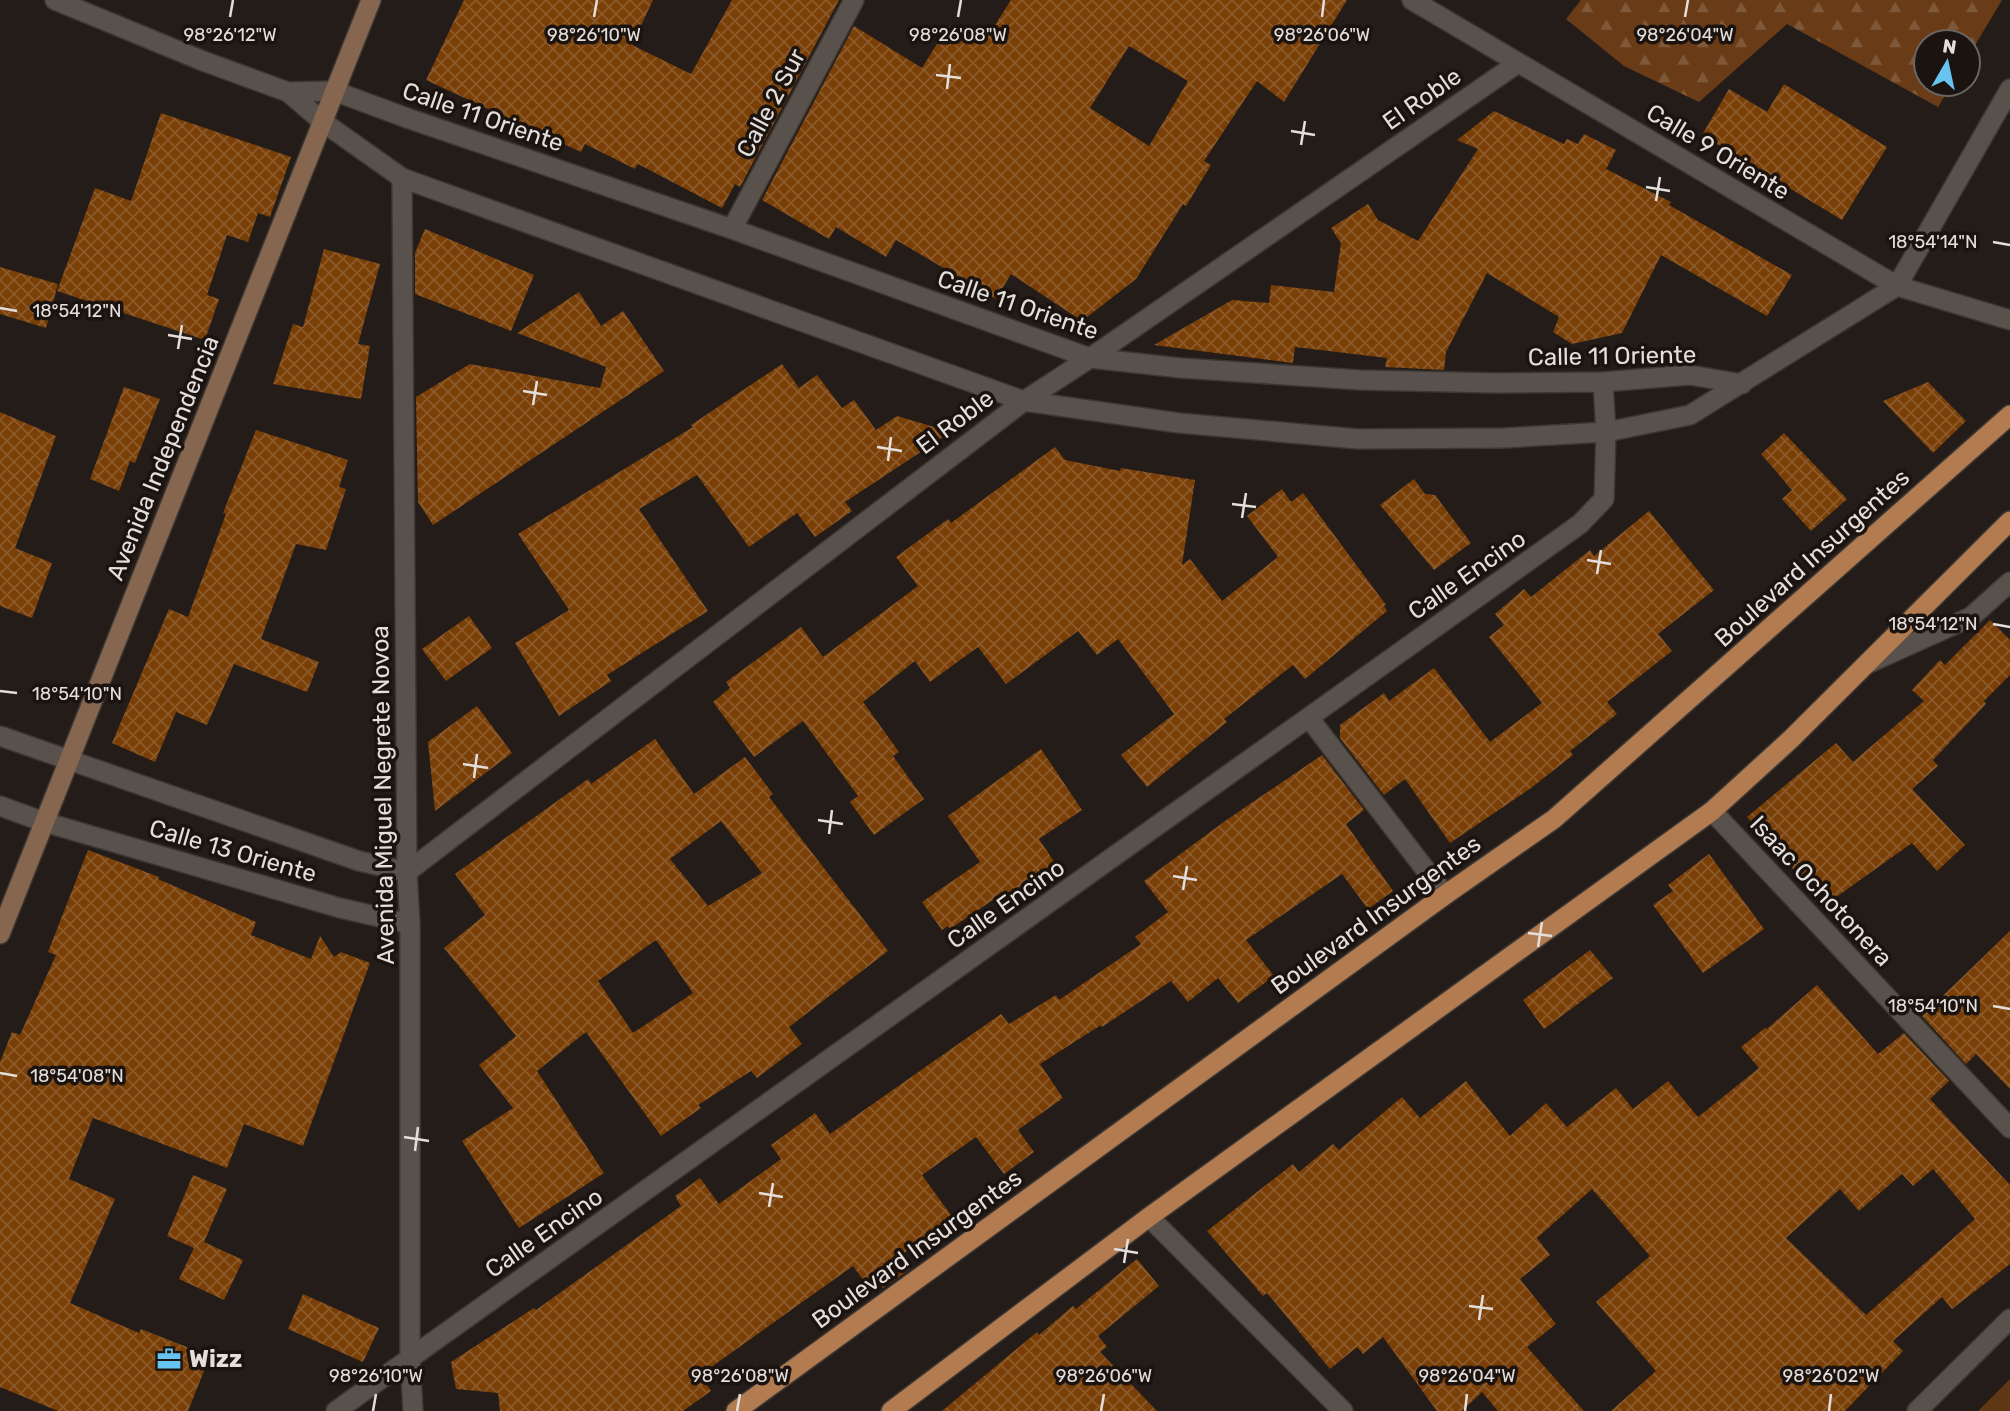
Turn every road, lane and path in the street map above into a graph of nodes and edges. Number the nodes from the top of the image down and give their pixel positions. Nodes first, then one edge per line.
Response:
1 (55, 0) edge
2 (370, 0) edge
3 (854, 0) edge
4 (1412, 0) edge
5 (1518, 63) junction
6 (2010, 89) edge
7 (334, 90) junction
8 (288, 92) junction
9 (323, 122) junction
10 (402, 178) junction
11 (732, 229) junction
12 (1897, 286) junction
13 (2010, 320) edge
14 (1090, 358) junction
15 (1602, 382) junction
16 (1742, 384) junction
17 (1024, 401) junction
18 (2010, 415) edge
19 (1606, 432) junction
20 (2010, 521) edge
21 (2010, 582) edge
22 (1868, 664) junction
23 (1309, 718) junction
24 (0, 736) edge
25 (68, 761) junction
26 (0, 806) edge
27 (1712, 811) junction
28 (44, 822) junction
29 (407, 872) junction
30 (1445, 895) junction
31 (410, 924) junction
32 (0, 934) edge
33 (2010, 1128) edge
34 (1149, 1217) junction
35 (2010, 1320) edge
36 (410, 1358) junction
37 (336, 1411) edge
38 (413, 1411) edge
39 (736, 1411) edge
40 (891, 1411) edge
41 (1343, 1411) edge
42 (1917, 1411) edge

1 - 8 street
2 - 7 main road, Avenida Independencia
3 - 11 street, Calle 2 Sur
4 - 5 street, Calle 9 Oriente
5 - 12 street, Calle 9 Oriente
5 - 14 street, El Roble
6 - 12 street
7 - 8 street
7 - 9 main road, Avenida Independencia
7 - 11 street, Calle 11 Oriente
8 - 9 street, Calle 11 Oriente
9 - 10 street, Calle 11 Oriente
9 - 25 main road, Avenida Independencia
10 - 17 street, Calle 11 Oriente
10 - 29 street, Avenida Miguel Negrete Novoa
11 - 14 street, Calle 11 Oriente
12 - 13 street, Calle 9 Oriente
12 - 16 street
14 - 15 street, Calle 11 Oriente
14 - 17 street, El Roble
15 - 16 street, Calle 11 Oriente
15 - 19 street, Calle Encino
16 - 19 street, Calle 11 Oriente
17 - 19 street, Calle 11 Oriente
17 - 29 street, El Roble
18 - 30 main road, Boulevard Insurgentes
19 - 23 street, Calle Encino
20 - 22 main road
21 - 22 street
22 - 27 main road
23 - 30 street
23 - 36 street, Calle Encino
24 - 25 street, Calle 13 Oriente
25 - 28 main road, Avenida Independencia
25 - 29 street, Calle 13 Oriente
26 - 28 street, Calle 13 Oriente
27 - 33 street, Isaac Ochotonera
27 - 34 main road
28 - 31 street, Calle 13 Oriente
28 - 32 main road, Avenida Independencia
29 - 31 street, Avenida Miguel Negrete Novoa
30 - 39 main road, Boulevard Insurgentes
31 - 36 street, Avenida Miguel Negrete Novoa
34 - 40 main road
34 - 41 street
35 - 42 street
36 - 37 street, Calle Encino
36 - 38 street, Avenida Miguel Negrete Novoa

